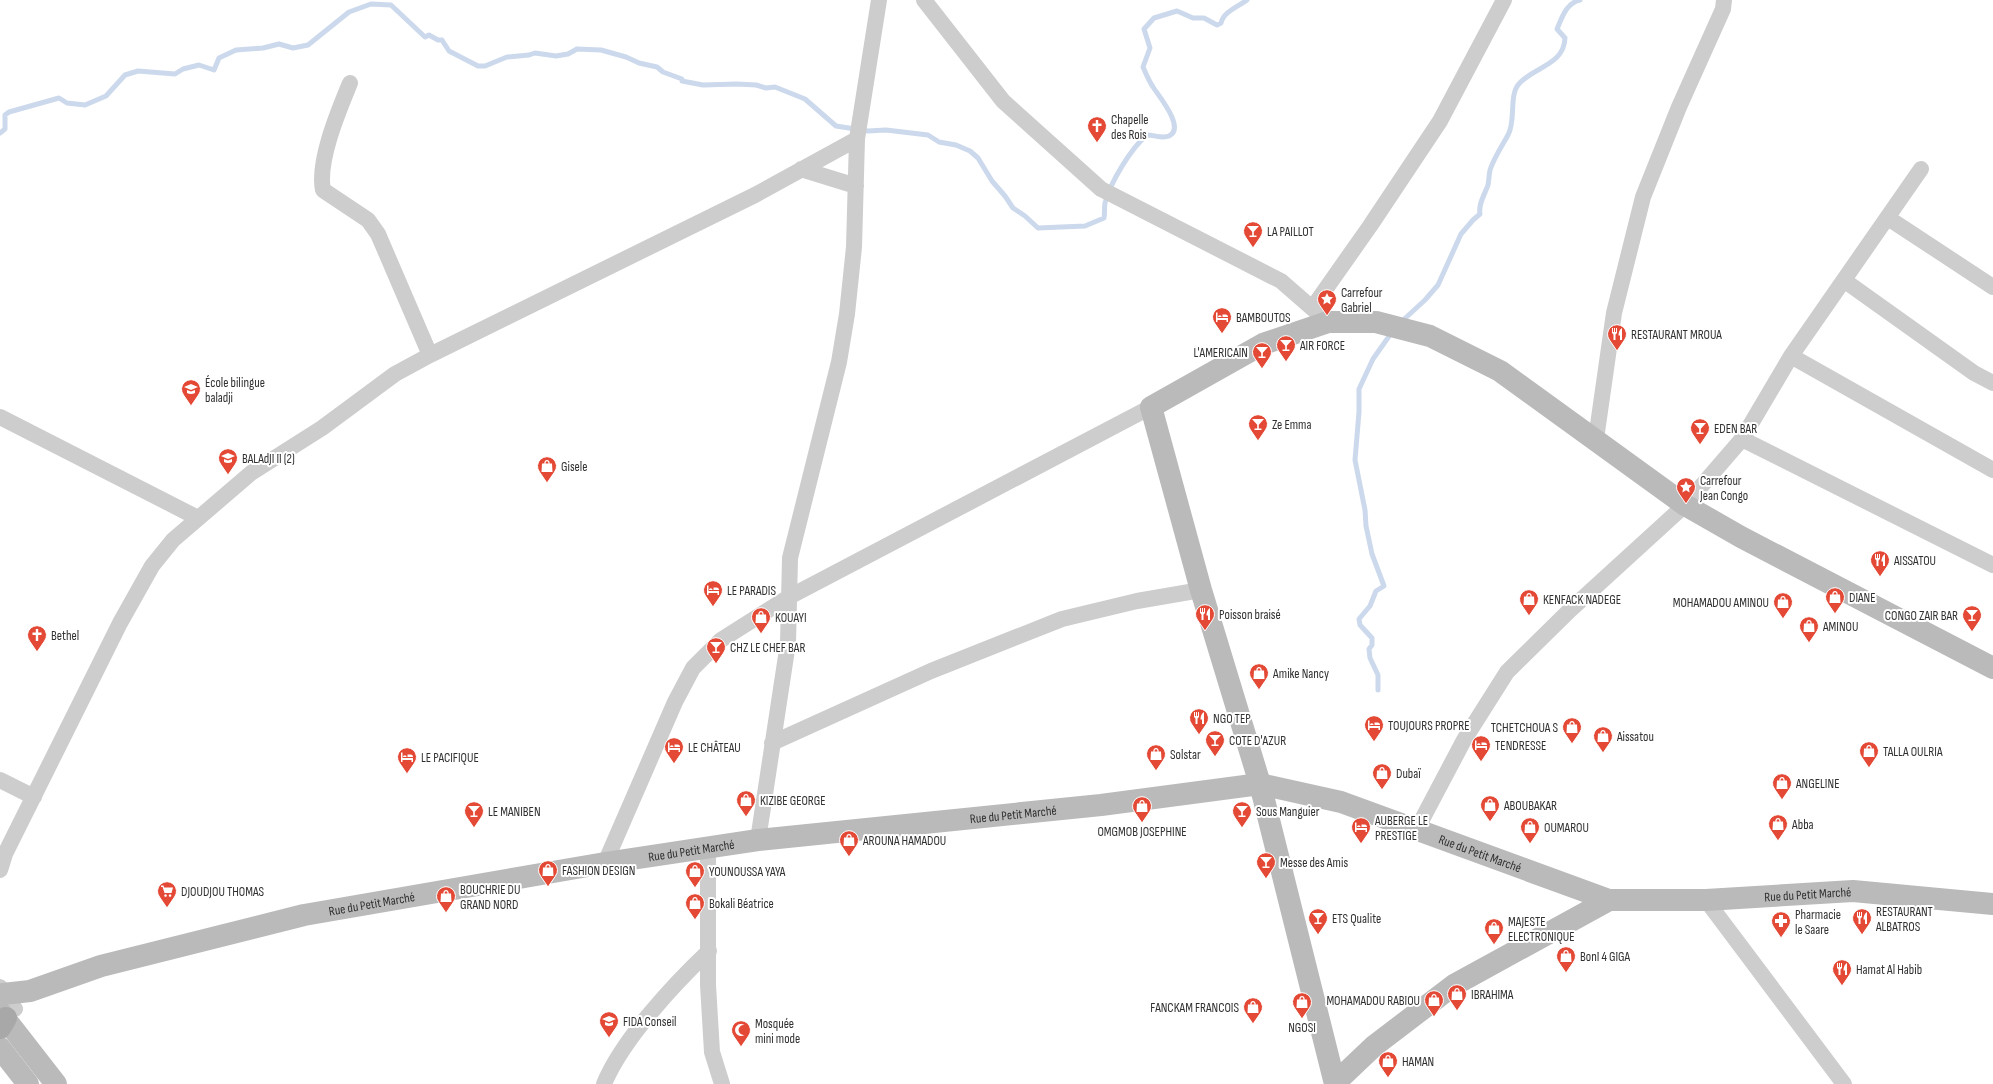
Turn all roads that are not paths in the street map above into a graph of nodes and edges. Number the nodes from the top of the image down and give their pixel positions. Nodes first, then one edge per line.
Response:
1 (879, 0) edge
2 (924, 0) edge
3 (1504, 0) edge
4 (1724, 0) edge
5 (350, 82) dead end
6 (859, 132) junction
7 (801, 169) junction
8 (1921, 169) dead end
9 (856, 186) junction
10 (1888, 218) junction
11 (1845, 281) junction
12 (1993, 287) edge
13 (1313, 307) junction
14 (1328, 322) junction
15 (430, 354) junction
16 (1791, 356) junction
17 (1993, 383) edge
18 (1151, 407) junction
19 (0, 417) edge
20 (1596, 439) junction
21 (1742, 439) junction
22 (1993, 470) edge
23 (1686, 505) junction
24 (198, 518) junction
25 (1993, 565) edge
26 (1201, 590) junction
27 (789, 597) junction
28 (1992, 666) edge
29 (772, 743) junction
30 (0, 780) edge
31 (1260, 784) junction
32 (34, 797) junction
33 (1417, 829) junction
34 (758, 840) junction
35 (708, 848) junction
36 (606, 863) junction
37 (0, 870) edge
38 (1609, 900) junction
39 (1706, 900) junction
40 (1993, 904) edge
41 (709, 951) junction
42 (3, 1006) edge
43 (0, 1048) edge
44 (28, 1084) edge
45 (56, 1084) edge
46 (604, 1084) edge
47 (722, 1084) edge
48 (1335, 1084) edge
49 (1844, 1084) edge

1 - 6 street
2 - 13 street
3 - 13 street
4 - 20 street
5 - 15 street
6 - 7 street
6 - 9 street
7 - 9 street
7 - 15 street
8 - 10 street
9 - 27 street
10 - 11 street
10 - 12 street
11 - 16 street
11 - 17 street
13 - 14 street
14 - 18 street
14 - 20 street
15 - 24 street
16 - 21 street
16 - 22 street
18 - 26 street
18 - 27 street
19 - 24 street
20 - 23 street
21 - 23 street
21 - 25 street
23 - 28 street
23 - 33 street
24 - 32 street
26 - 29 street
26 - 31 street
27 - 29 street
27 - 36 street
29 - 34 street
30 - 32 street
31 - 33 street, Rue du Petit Marché
31 - 34 street, Rue du Petit Marché
31 - 48 street
32 - 37 street
33 - 38 street, Rue du Petit Marché
34 - 35 street, Rue du Petit Marché
35 - 36 street, Rue du Petit Marché
35 - 41 street
36 - 42 street, Rue du Petit Marché
38 - 39 street, Rue du Petit Marché
38 - 48 street
39 - 40 street, Rue du Petit Marché
39 - 49 street
41 - 46 street
41 - 47 street
42 - 45 street
43 - 44 street

